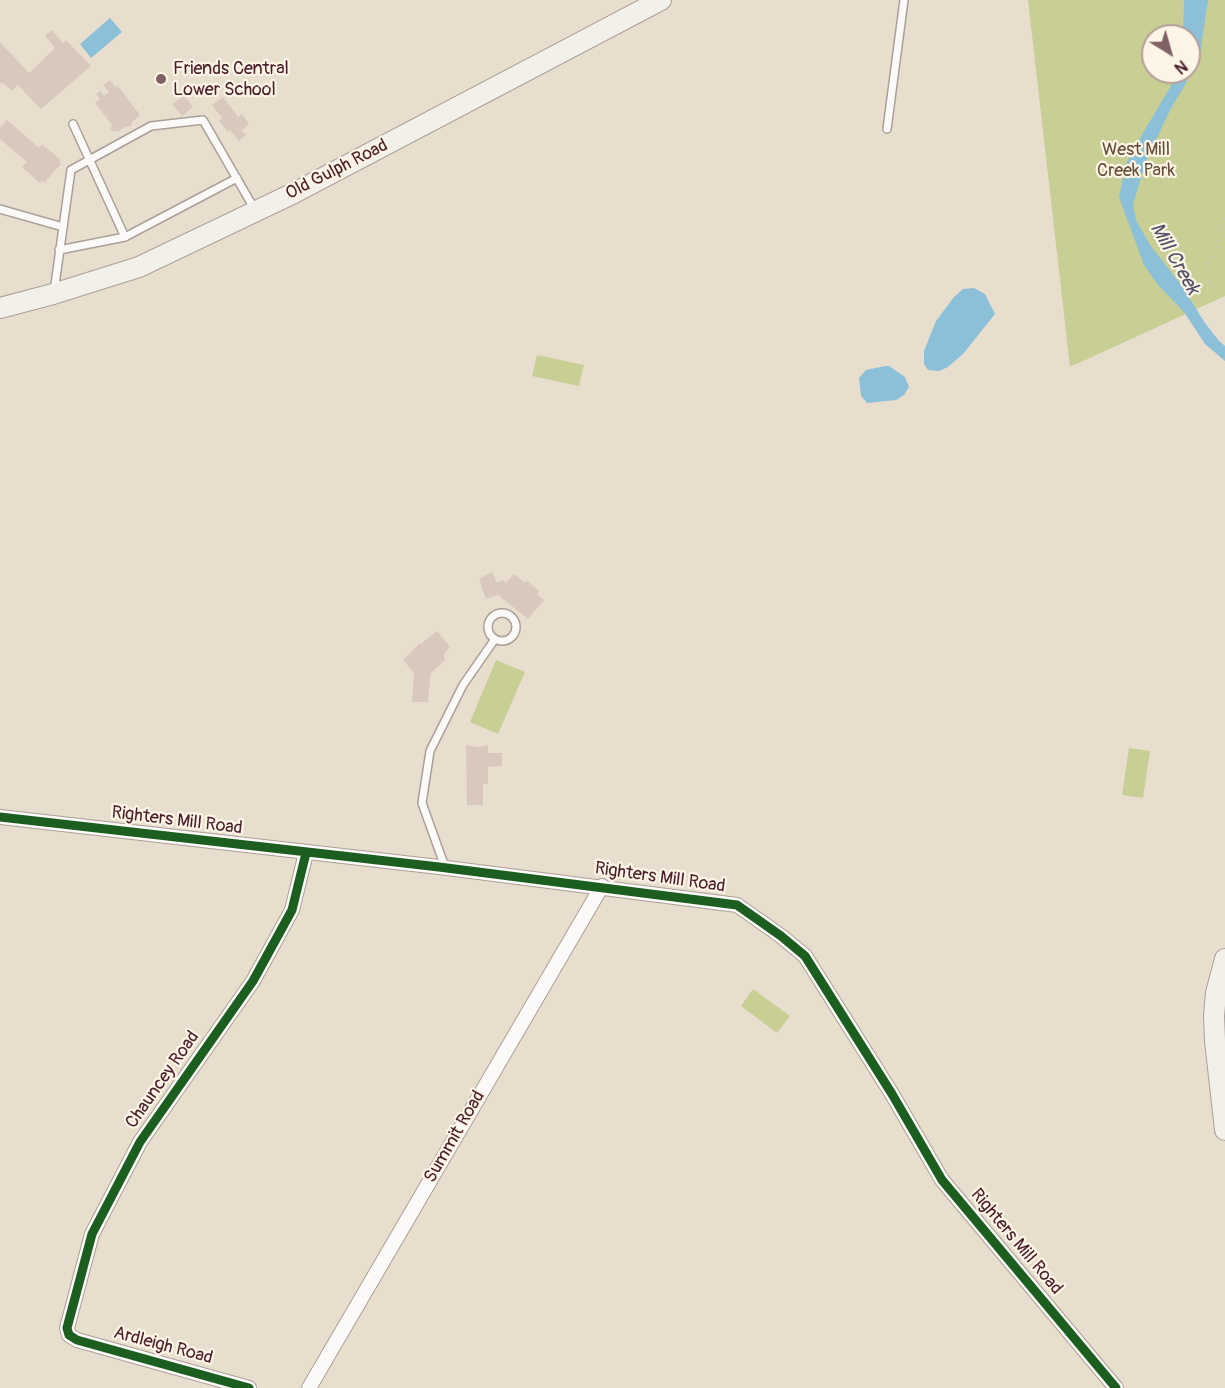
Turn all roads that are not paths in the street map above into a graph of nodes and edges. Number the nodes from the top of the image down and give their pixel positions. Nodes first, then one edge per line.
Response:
1 (661, 0) edge
2 (904, 0) edge
3 (73, 124) dead end
4 (887, 129) dead end
5 (90, 160) junction
6 (237, 178) junction
7 (1, 211) edge
8 (255, 211) junction
9 (63, 227) junction
10 (125, 237) junction
11 (59, 250) junction
12 (53, 294) junction
13 (0, 309) edge
14 (495, 639) junction
15 (0, 818) edge
16 (306, 853) junction
17 (445, 867) junction
18 (602, 886) junction
19 (1225, 959) edge
20 (1225, 1130) edge
21 (69, 1335) joint
22 (249, 1388) edge
23 (309, 1388) edge
24 (1116, 1388) edge

1 - 8 street, Old Gulph Road
2 - 4 lane
3 - 5 lane
5 - 6 lane
5 - 9 lane
5 - 10 lane
6 - 8 lane
6 - 10 lane
7 - 9 lane
8 - 12 street, Old Gulph Road
9 - 11 lane
10 - 11 lane
11 - 12 lane
12 - 13 street, Old Gulph Road
14 - 14 lane
14 - 17 lane
15 - 16 street, Righters Mill Road
16 - 17 street, Righters Mill Road
16 - 21 street, Chauncey Road
17 - 18 street, Righters Mill Road
18 - 23 street, Summit Road
18 - 24 street, Righters Mill Road
19 - 20 street
21 - 22 street, Ardleigh Road

